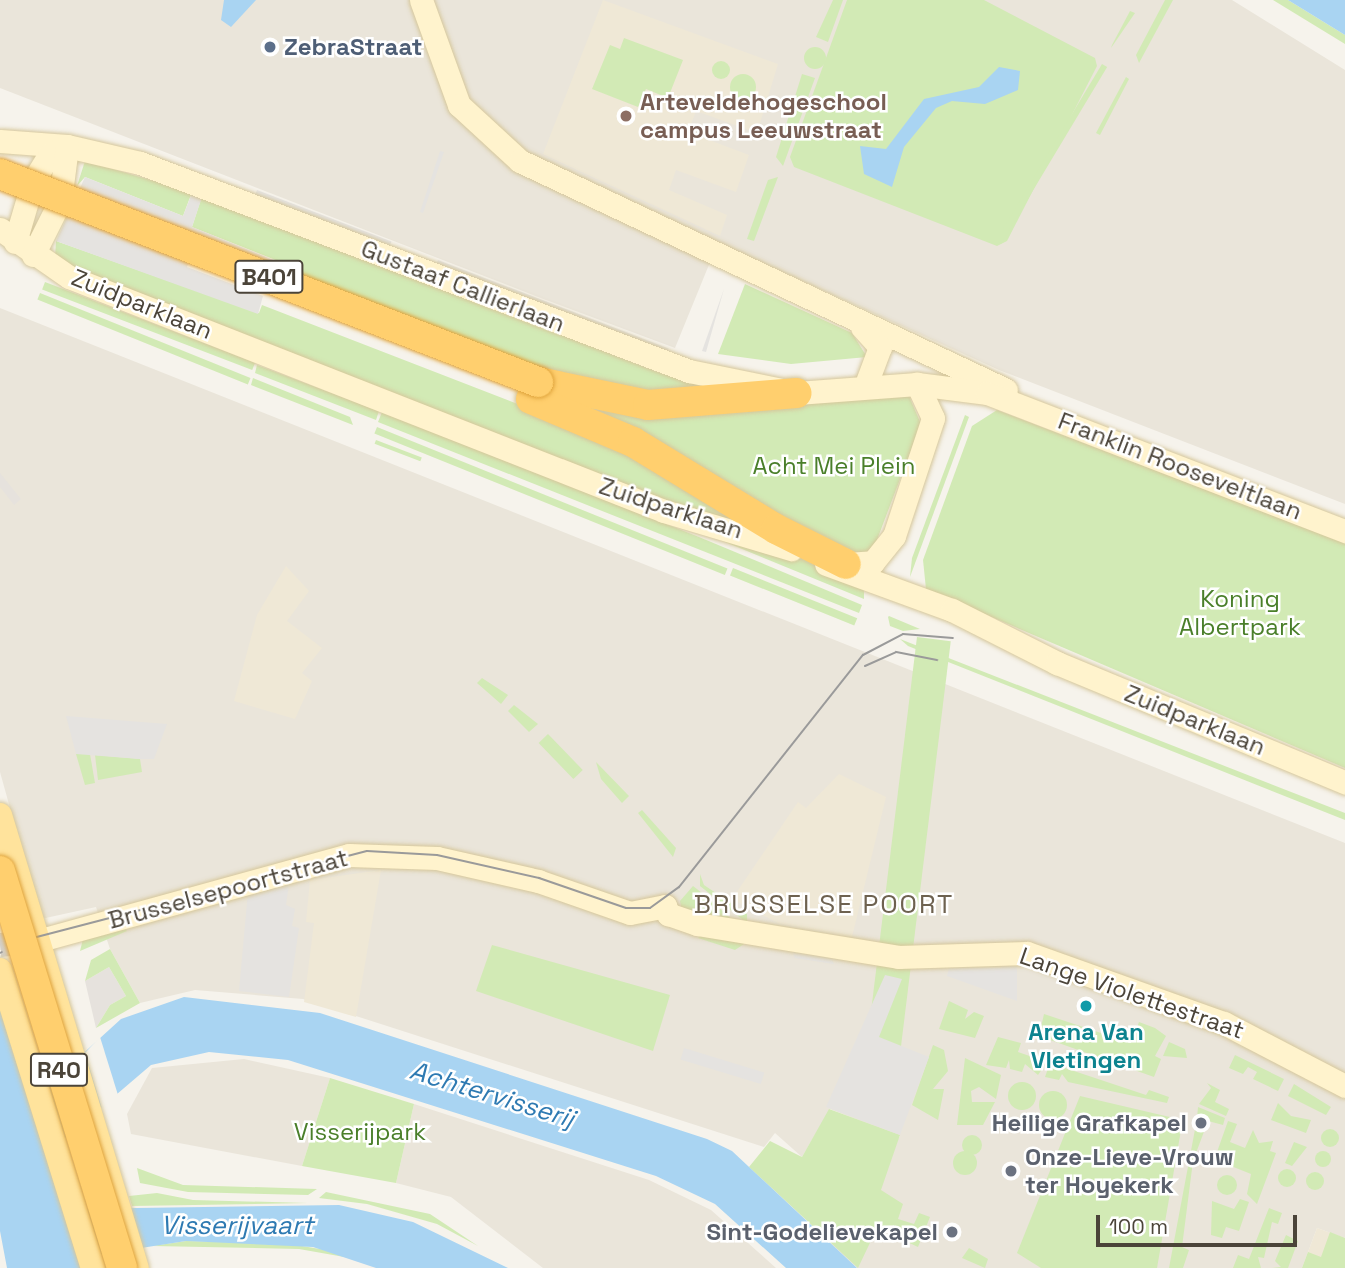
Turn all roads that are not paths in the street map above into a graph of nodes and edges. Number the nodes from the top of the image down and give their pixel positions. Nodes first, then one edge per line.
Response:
1 (421, 0) edge
2 (0, 141) edge
3 (67, 146) junction
4 (0, 174) edge
5 (0, 195) edge
6 (16, 242) edge
7 (852, 320) junction
8 (917, 384) junction
9 (865, 387) junction
10 (534, 390) junction
11 (797, 393) junction
12 (1014, 402) junction
13 (1345, 531) edge
14 (856, 571) junction
15 (1345, 782) edge
16 (0, 815) edge
17 (0, 871) edge
18 (665, 906) joint
19 (0, 914) edge
20 (34, 941) junction
21 (1, 964) edge
22 (1345, 1086) edge
23 (93, 1268) edge
24 (107, 1268) edge
25 (122, 1268) edge
26 (137, 1268) edge

1 - 7 street, Franklin Rooseveltlaan
2 - 3 street, Gustaaf Callierlaan
3 - 6 street
3 - 6 street
3 - 11 street, Gustaaf Callierlaan
4 - 10 highway, B401, bridge
5 - 10 highway, B401
6 - 14 street, Zuidparklaan
7 - 9 street, Franklin Rooseveltlaan
7 - 12 street, Franklin Rooseveltlaan
8 - 9 street, Gustaaf Callierlaan
8 - 12 street, Franklin Rooseveltlaan
8 - 14 street
9 - 11 street, Gustaaf Callierlaan
10 - 11 highway, B401
10 - 14 highway
12 - 13 street, Franklin Rooseveltlaan
14 - 15 street, Zuidparklaan
16 - 20 main road
17 - 25 highway, R40, bridge
18 - 20 street, Brusselsepoortstraat
18 - 22 street, Lange Violettestraat
19 - 24 highway, R40
20 - 26 main road
21 - 23 main road

